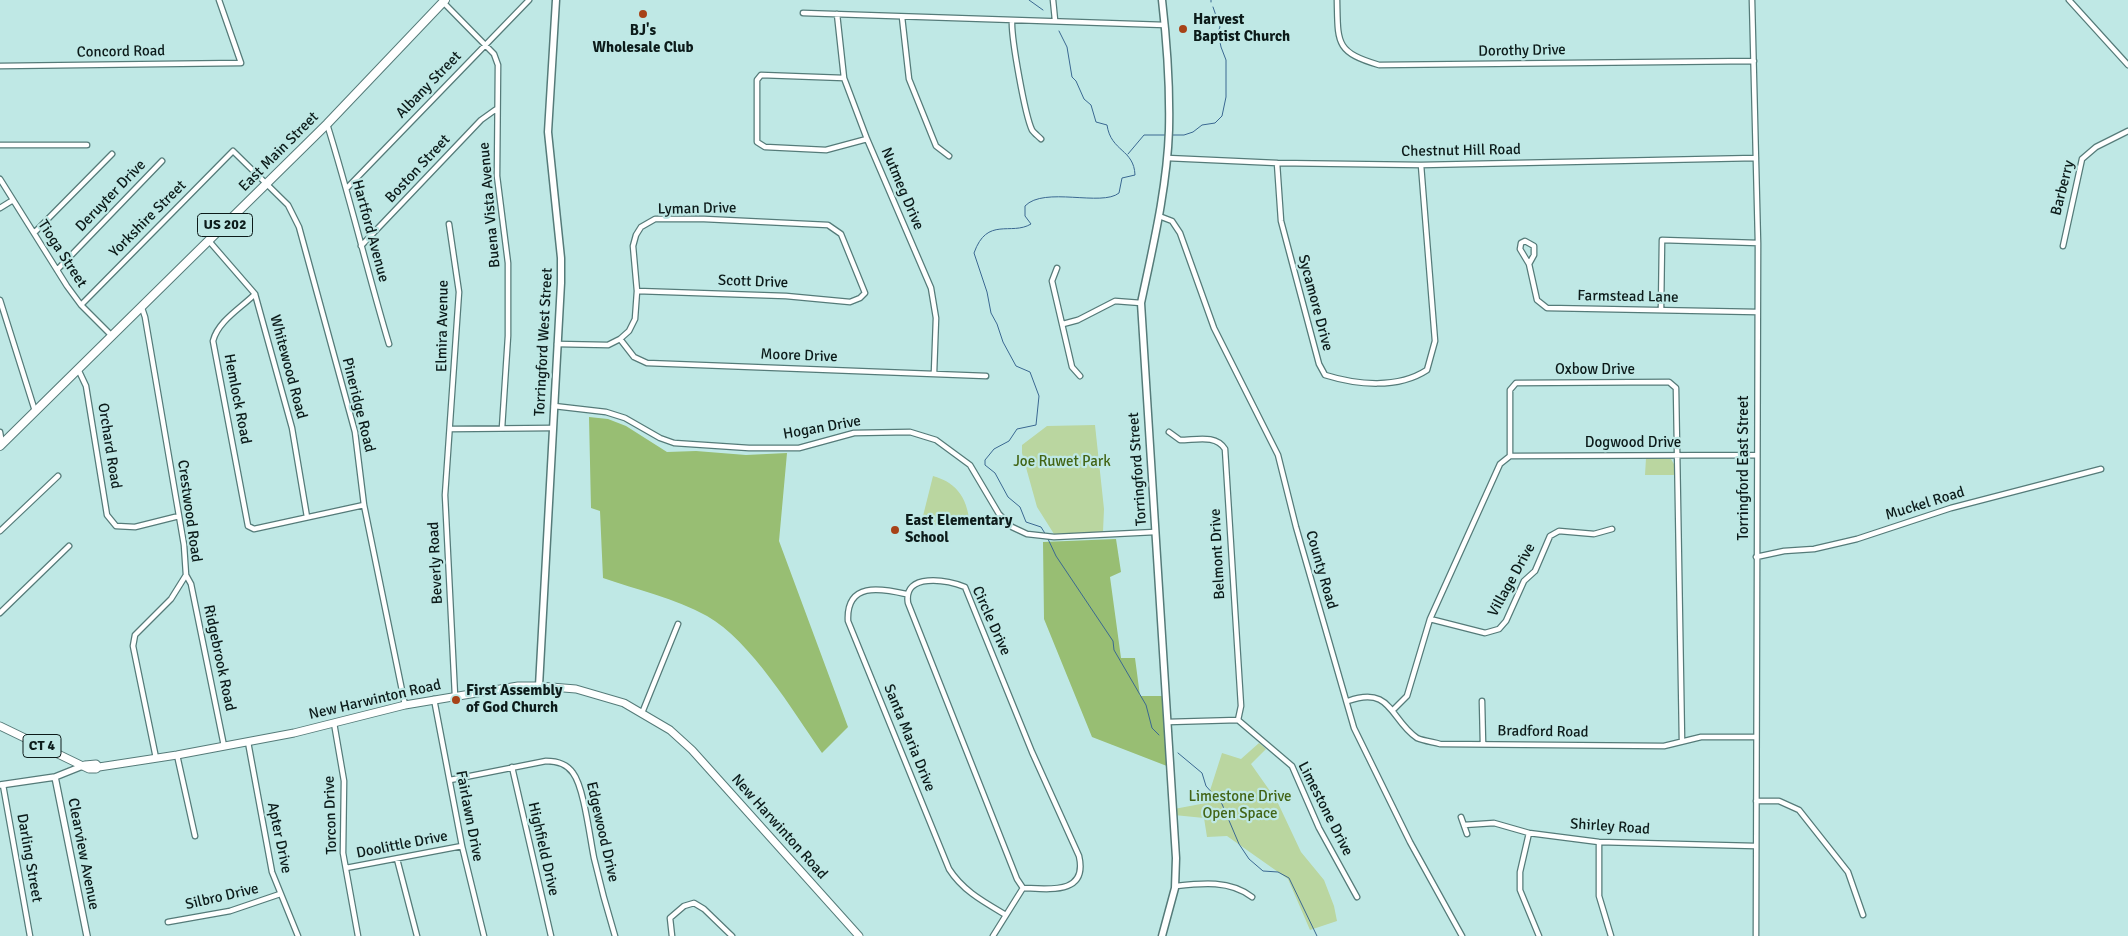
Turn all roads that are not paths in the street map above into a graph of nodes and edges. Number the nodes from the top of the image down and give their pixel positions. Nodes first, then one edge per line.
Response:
1 (219, 0) edge
2 (529, 0) edge
3 (556, 0) edge
4 (1052, 0) edge
5 (1162, 0) edge
6 (1337, 0) edge
7 (1752, 0) edge
8 (2069, 0) edge
9 (443, 1) edge
10 (803, 13) dead end
11 (837, 14) junction
12 (902, 17) junction
13 (1012, 20) junction
14 (1055, 20) junction
15 (1165, 25) junction
16 (485, 46) junction
17 (1754, 61) junction
18 (2128, 65) edge
19 (0, 66) edge
20 (844, 78) junction
21 (496, 110) junction
22 (327, 124) junction
23 (2128, 131) edge
24 (867, 139) junction
25 (1041, 139) dead end
26 (0, 145) edge
27 (88, 145) dead end
28 (233, 151) joint
29 (112, 154) dead end
30 (948, 156) dead end
31 (1167, 158) junction
32 (1756, 158) junction
33 (162, 161) dead end
34 (1277, 163) junction
35 (1420, 164) junction
36 (0, 179) edge
37 (266, 182) junction
38 (347, 188) junction
39 (13, 200) junction
40 (0, 208) edge
41 (1159, 216) junction
42 (448, 224) dead end
43 (34, 233) junction
44 (209, 241) junction
45 (1758, 243) junction
46 (361, 246) junction
47 (2063, 246) dead end
48 (1529, 264) junction
49 (1058, 268) dead end
50 (57, 270) junction
51 (637, 291) junction
52 (865, 293) joint
53 (256, 294) junction
54 (0, 300) edge
55 (1141, 303) junction
56 (81, 305) junction
57 (142, 308) junction
58 (1661, 310) junction
59 (1757, 312) junction
60 (1063, 324) junction
61 (112, 336) junction
62 (620, 339) junction
63 (389, 344) dead end
64 (557, 344) junction
65 (78, 369) junction
66 (934, 373) junction
67 (986, 376) dead end
68 (1080, 376) dead end
69 (554, 406) junction
70 (36, 411) junction
71 (502, 428) junction
72 (552, 428) junction
73 (450, 429) junction
74 (0, 432) edge
75 (1169, 432) dead end
76 (1, 445) edge
77 (1677, 455) junction
78 (1757, 455) junction
79 (1510, 456) junction
80 (2101, 469) dead end
81 (58, 476) dead end
82 (364, 505) junction
83 (179, 516) junction
84 (307, 517) junction
85 (1612, 528) dead end
86 (0, 531) edge
87 (1155, 532) junction
88 (69, 546) dead end
89 (1756, 557) junction
90 (186, 575) junction
91 (906, 594) junction
92 (0, 613) edge
93 (1430, 620) junction
94 (678, 624) dead end
95 (539, 686) junction
96 (455, 696) junction
97 (434, 699) junction
98 (1348, 701) junction
99 (1482, 701) dead end
100 (405, 704) junction
101 (1394, 709) junction
102 (642, 712) junction
103 (1238, 720) junction
104 (1168, 722) junction
105 (334, 723) junction
106 (0, 726) edge
107 (1756, 737) junction
108 (1682, 741) junction
109 (248, 742) junction
110 (1483, 744) junction
111 (224, 746) junction
112 (177, 755) junction
113 (156, 758) junction
114 (85, 765) junction
115 (512, 767) junction
116 (55, 778) junction
117 (450, 780) junction
118 (2, 785) edge
119 (1756, 800) junction
120 (1462, 817) dead end
121 (1464, 825) junction
122 (1529, 833) junction
123 (1467, 834) dead end
124 (195, 836) dead end
125 (1599, 842) junction
126 (462, 846) junction
127 (1755, 846) junction
128 (397, 859) junction
129 (346, 868) junction
130 (1176, 886) junction
131 (1023, 888) junction
132 (280, 894) junction
133 (1357, 897) dead end
134 (1252, 898) dead end
135 (1006, 915) junction
136 (1863, 915) dead end
137 (168, 922) dead end
138 (30, 936) edge
139 (86, 936) edge
140 (298, 936) edge
141 (358, 936) edge
142 (417, 936) edge
143 (484, 936) edge
144 (551, 936) edge
145 (615, 936) edge
146 (672, 936) edge
147 (732, 936) edge
148 (859, 936) edge
149 (993, 936) edge
150 (1162, 936) edge
151 (1462, 936) edge
152 (1539, 936) edge
153 (1611, 936) edge
154 (1756, 936) edge

1 - 19 street, Concord Road
2 - 16 street, Albany Street
3 - 64 main road, Torringford West Street
4 - 14 street
5 - 15 main road, Torringford Street
6 - 17 street, Dorothy Drive
7 - 17 street, Torringford East Street
8 - 18 street
9 - 16 street, Buena Vista Avenue
9 - 22 highway, East Main Street / US 202
10 - 11 street
11 - 12 street
11 - 20 street, Nutmeg Drive
12 - 13 street
12 - 30 street
13 - 14 street
13 - 25 street
14 - 15 street
15 - 31 main road, Torringford Street
16 - 21 street, Buena Vista Avenue
16 - 38 street, Albany Street
17 - 32 street, Torringford East Street
20 - 24 street, Nutmeg Drive
20 - 24 street
21 - 46 street, Boston Street
21 - 71 street, Buena Vista Avenue
22 - 37 highway, East Main Street / US 202
22 - 38 street, Hartford Avenue
23 - 47 street, Barberry
24 - 66 street, Nutmeg Drive
26 - 27 street
28 - 37 street, Pineridge Road
28 - 56 street, Yorkshire Street
29 - 43 street
31 - 34 street, Chestnut Hill Road
31 - 41 main road, Torringford Street
32 - 35 street, Chestnut Hill Road
32 - 45 street, Torringford East Street
33 - 50 street, Deruyter Drive
34 - 35 street, Chestnut Hill Road
34 - 35 street, Sycamore Drive
36 - 39 street, Tioga Street
37 - 44 highway, East Main Street / US 202
37 - 82 street, Pineridge Road
38 - 46 street, Hartford Avenue
39 - 40 street
39 - 43 street, Tioga Street
41 - 55 main road, Torringford Street
41 - 98 street, County Road
42 - 73 street, Elmira Avenue
43 - 50 street, Tioga Street
44 - 53 street, Whitewood Road
44 - 57 highway, East Main Street / US 202
45 - 58 street
45 - 59 street, Torringford East Street
46 - 63 street, Hartford Avenue
48 - 48 street, Farmstead Lane
48 - 58 street, Farmstead Lane
49 - 60 street
50 - 56 street, Tioga Street
51 - 52 street, Scott Drive
51 - 52 street, Lyman Drive
51 - 62 street, Lyman Drive
53 - 84 street, Whitewood Road
53 - 84 street, Hemlock Road
54 - 70 street
55 - 60 street
55 - 87 main road, Torringford Street
56 - 61 street, Tioga Street
57 - 61 highway, East Main Street / US 202
57 - 83 street, Crestwood Road
58 - 59 street, Farmstead Lane
59 - 78 street, Torringford East Street
60 - 68 street
61 - 65 highway, East Main Street / US 202
62 - 64 street
62 - 66 street, Moore Drive
64 - 69 main road, Torringford West Street
65 - 70 highway, East Main Street / US 202
65 - 83 street, Orchard Road
66 - 67 street, Moore Drive
69 - 72 main road, Torringford West Street
69 - 87 street, Hogan Drive
70 - 76 highway, East Main Street / US 202
71 - 72 street
71 - 73 street
72 - 95 main road, Torringford West Street
73 - 96 street, Beverly Road
74 - 76 street
75 - 103 street, Belmont Drive
77 - 78 street, Dogwood Drive
77 - 79 street, Dogwood Drive
77 - 79 street, Oxbow Drive
77 - 108 street, Oxbow Drive
78 - 89 street, Torringford East Street
79 - 93 street
80 - 89 street, Muckel Road
81 - 86 street
82 - 84 street
82 - 100 street, Pineridge Road
83 - 90 street, Crestwood Road
85 - 93 street, Village Drive
87 - 104 main road, Torringford Street
88 - 92 street
89 - 107 street, Torringford East Street
90 - 111 street, Ridgebrook Road
90 - 113 street, Crestwood Road
91 - 131 street
91 - 131 street, Circle Drive
91 - 135 street, Santa Maria Drive
93 - 101 street
94 - 102 street
95 - 96 main road, New Harwinton Road / CT 4
95 - 102 main road, New Harwinton Road / CT 4
96 - 97 main road, New Harwinton Road / CT 4
97 - 100 main road, New Harwinton Road / CT 4
97 - 117 street, Fairlawn Drive
98 - 101 street, Bradford Road
98 - 151 street, County Road
99 - 110 street
100 - 105 main road, New Harwinton Road / CT 4
101 - 110 street, Bradford Road
102 - 148 main road, New Harwinton Road / CT 4
103 - 104 street
103 - 133 street, Limestone Drive
104 - 130 main road, Torringford Street
105 - 109 main road, New Harwinton Road / CT 4
105 - 129 street, Torcon Drive
106 - 114 main road, New Harwinton Road / CT 4
107 - 108 street, Bradford Road
107 - 119 street, Torringford East Street
108 - 110 street, Bradford Road
109 - 111 main road, New Harwinton Road / CT 4
109 - 132 street, Apter Drive
111 - 112 main road, New Harwinton Road / CT 4
112 - 113 main road, New Harwinton Road / CT 4
112 - 124 street
113 - 114 main road, New Harwinton Road / CT 4
114 - 116 street
115 - 117 street, Edgewood Drive
115 - 144 street, Highfield Drive
115 - 145 street, Edgewood Drive
116 - 118 street
116 - 139 street, Clearview Avenue
117 - 126 street, Fairlawn Drive
118 - 138 street, Darling Street
119 - 127 street, Torringford East Street
119 - 136 street
120 - 121 street
121 - 122 street, Shirley Road
121 - 123 street
122 - 125 street, Shirley Road
122 - 152 street
125 - 127 street, Shirley Road
125 - 153 street
126 - 128 street, Doolittle Drive
126 - 143 street, Fairlawn Drive
127 - 154 street, Torringford East Street
128 - 129 street, Doolittle Drive
128 - 142 street
129 - 141 street, Torcon Drive
130 - 134 street
130 - 150 main road, Torringford Street
131 - 135 street
132 - 137 street, Silbro Drive
132 - 140 street, Apter Drive
135 - 149 street
146 - 147 street

